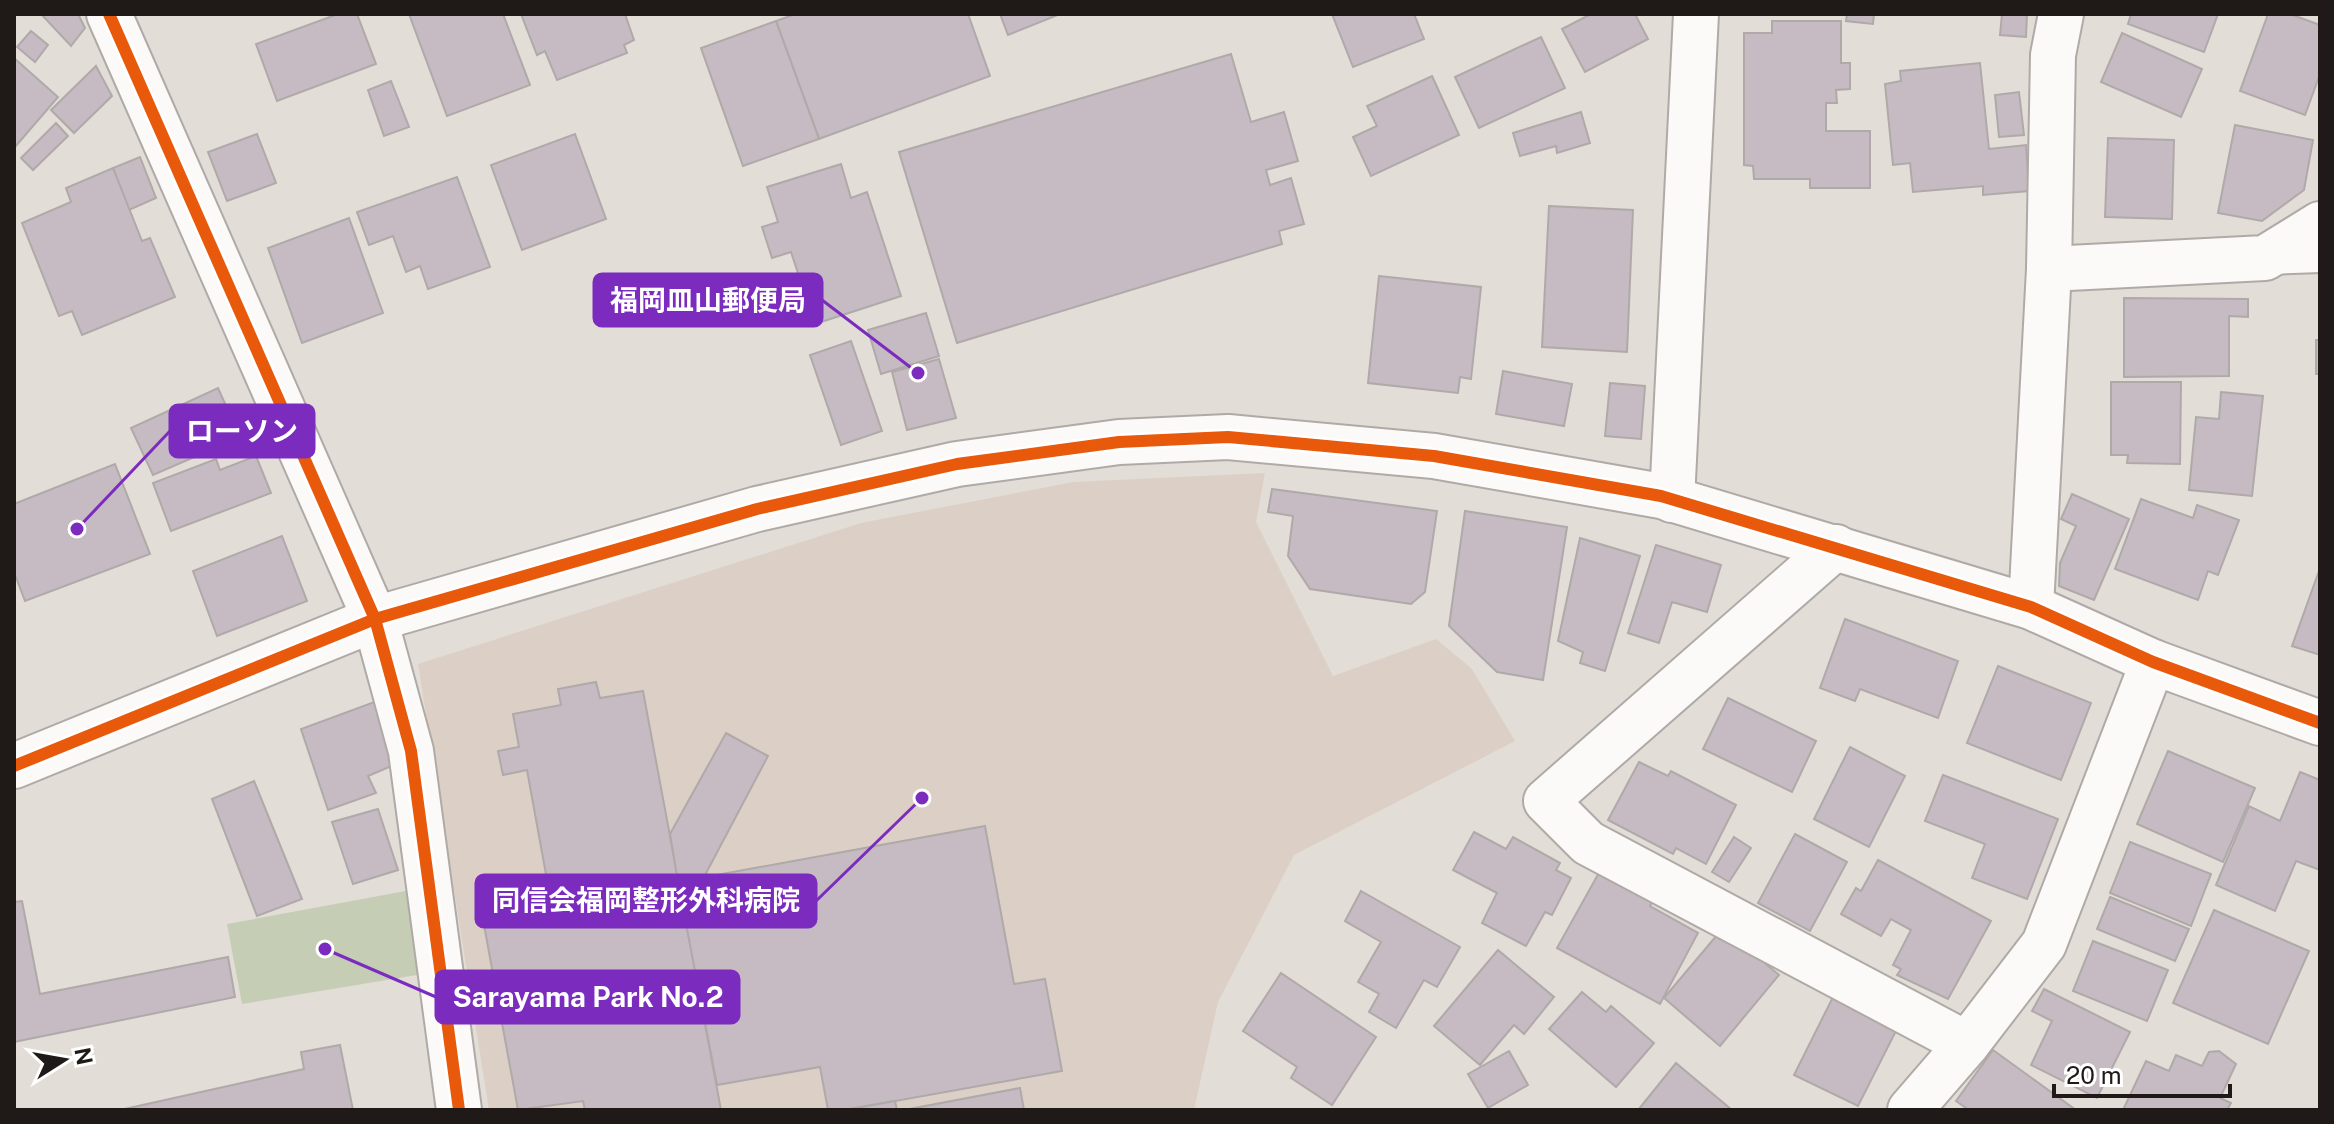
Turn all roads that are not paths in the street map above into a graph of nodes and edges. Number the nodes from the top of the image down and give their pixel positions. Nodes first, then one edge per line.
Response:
1 (109, 14) edge
2 (2061, 14) edge
3 (1699, 15) edge
4 (2320, 224) edge
5 (2320, 256) edge
6 (2265, 258) junction
7 (2049, 269) junction
8 (1672, 500) junction
9 (1836, 547) junction
10 (2031, 607) junction
11 (375, 619) junction
12 (2153, 662) junction
13 (2320, 723) edge
14 (14, 766) edge
15 (1967, 1044) junction
16 (459, 1110) edge
17 (1910, 1110) edge

1 - 11 street
2 - 7 street
3 - 8 street
4 - 6 street
5 - 6 lane
6 - 7 street
7 - 10 street
8 - 9 street
8 - 11 street
9 - 10 street
9 - 15 street
10 - 12 street
11 - 14 street
11 - 16 street
12 - 13 street
12 - 15 street
15 - 17 street

